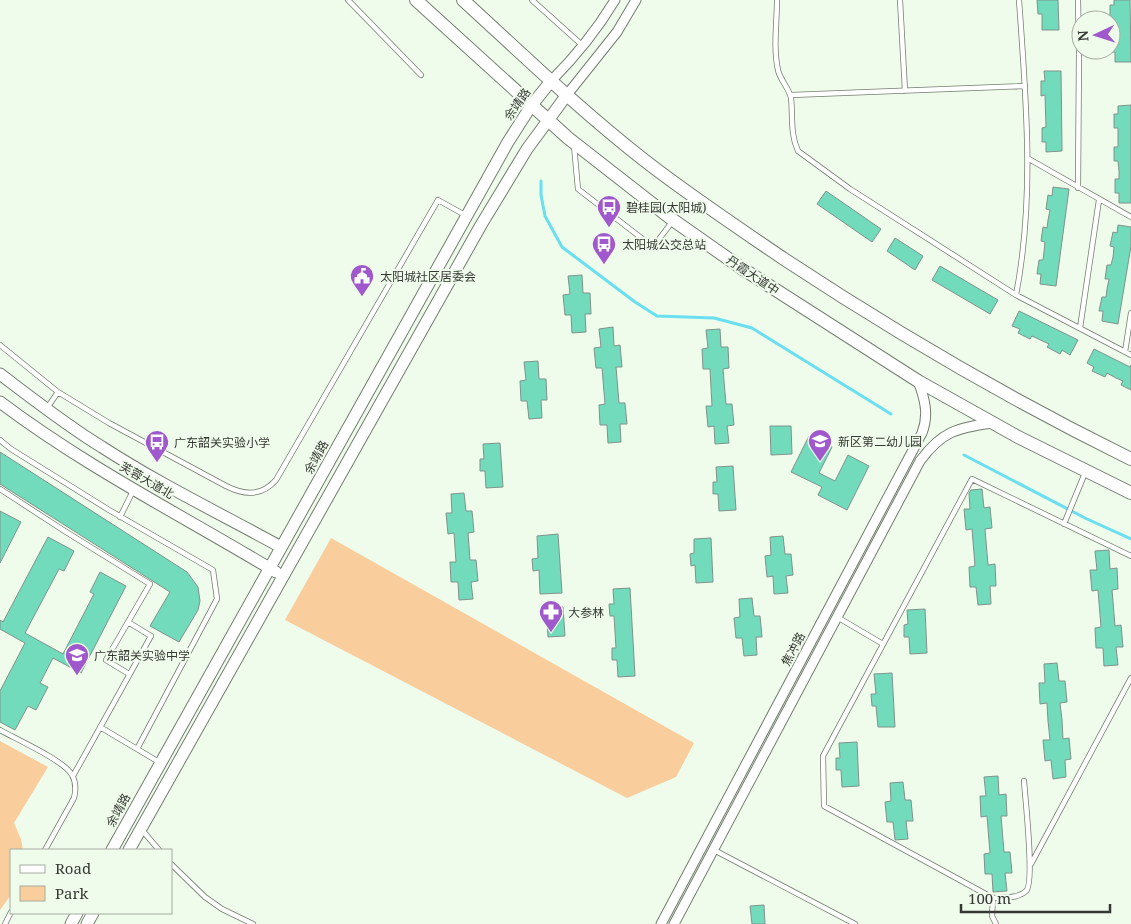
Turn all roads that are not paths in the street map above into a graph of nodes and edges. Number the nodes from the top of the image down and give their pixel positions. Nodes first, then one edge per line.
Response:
1 (348, 0) edge
2 (416, 0) edge
3 (463, 0) edge
4 (532, 0) edge
5 (615, 0) edge
6 (636, 0) edge
7 (777, 0) edge
8 (900, 0) edge
9 (1019, 0) edge
10 (1078, 0) edge
11 (584, 46) junction
12 (421, 75) dead end
13 (551, 81) junction
14 (1025, 86) junction
15 (904, 91) junction
16 (790, 95) junction
17 (566, 96) junction
18 (531, 106) junction
19 (548, 120) junction
20 (574, 142) junction
21 (1029, 159) junction
22 (1078, 188) junction
23 (1099, 200) junction
24 (466, 216) junction
25 (1131, 217) edge
26 (673, 220) junction
27 (1016, 295) junction
28 (1131, 313) edge
29 (1080, 328) junction
30 (0, 345) edge
31 (1125, 352) junction
32 (1131, 355) edge
33 (0, 374) edge
34 (918, 381) junction
35 (58, 392) junction
36 (0, 402) edge
37 (46, 409) junction
38 (992, 423) junction
39 (0, 440) edge
40 (1131, 459) edge
41 (1086, 472) junction
42 (0, 489) edge
43 (134, 489) junction
44 (1131, 492) edge
45 (120, 516) junction
46 (1064, 524) junction
47 (281, 547) junction
48 (1131, 556) edge
49 (270, 568) junction
50 (284, 576) junction
51 (837, 617) junction
52 (128, 622) junction
53 (884, 644) junction
54 (130, 674) junction
55 (1131, 678) edge
56 (100, 727) junction
57 (0, 730) edge
58 (137, 749) junction
59 (160, 763) junction
60 (73, 776) junction
61 (1024, 781) dead end
62 (141, 829) junction
63 (46, 849) edge
64 (113, 849) edge
65 (130, 849) edge
66 (158, 849) edge
67 (714, 850) junction
68 (172, 865) edge
69 (1030, 866) junction
70 (993, 898) junction
71 (253, 924) edge
72 (661, 924) edge
73 (674, 924) edge
74 (855, 924) edge
75 (996, 924) edge

1 - 12 lane
2 - 18 main road, 丹霞大道中
3 - 13 main road
4 - 11 lane
5 - 11 street
6 - 17 street
7 - 16 lane
8 - 15 lane
9 - 14 lane
10 - 22 lane
11 - 13 street
13 - 17 main road
13 - 18 main road, 余靖路
14 - 15 lane
14 - 21 lane
15 - 16 lane
16 - 27 lane
17 - 19 main road
17 - 40 main road
18 - 19 main road, 丹霞大道中
18 - 24 main road, 余靖路
19 - 20 main road, 丹霞大道中
19 - 50 main road
20 - 26 main road, 丹霞大道中
20 - 26 lane
21 - 22 lane
21 - 27 lane
22 - 23 lane
23 - 25 lane
23 - 29 lane
24 - 35 lane
24 - 47 main road, 余靖路
26 - 34 main road, 丹霞大道中
27 - 29 lane
28 - 31 lane
29 - 31 lane
30 - 35 lane
31 - 32 lane
33 - 37 main road, 芙蓉大道北
34 - 38 main road, 丹霞大道中
34 - 72 street, 焦冲路
35 - 37 lane
36 - 43 main road, 芙蓉大道北
37 - 47 main road, 芙蓉大道北
38 - 41 main road, 丹霞大道中
38 - 51 street, 焦冲路
39 - 45 lane
41 - 44 main road, 丹霞大道中
41 - 46 lane
42 - 52 lane
43 - 45 lane
43 - 49 main road, 芙蓉大道北
45 - 58 lane
46 - 48 lane
46 - 53 lane
47 - 49 main road, 余靖路
49 - 50 main road, 芙蓉大道北
49 - 59 main road, 余靖路
50 - 62 main road
51 - 53 lane
51 - 67 street, 焦冲路
52 - 54 lane
52 - 54 lane
53 - 70 lane
54 - 56 lane
55 - 69 lane
56 - 58 lane
56 - 60 lane
57 - 60 lane
58 - 59 lane
59 - 64 main road, 余靖路
60 - 63 lane
61 - 69 lane
62 - 65 main road
62 - 66 lane
67 - 73 street, 焦冲路
67 - 74 lane
68 - 71 lane
69 - 70 lane
70 - 75 lane

